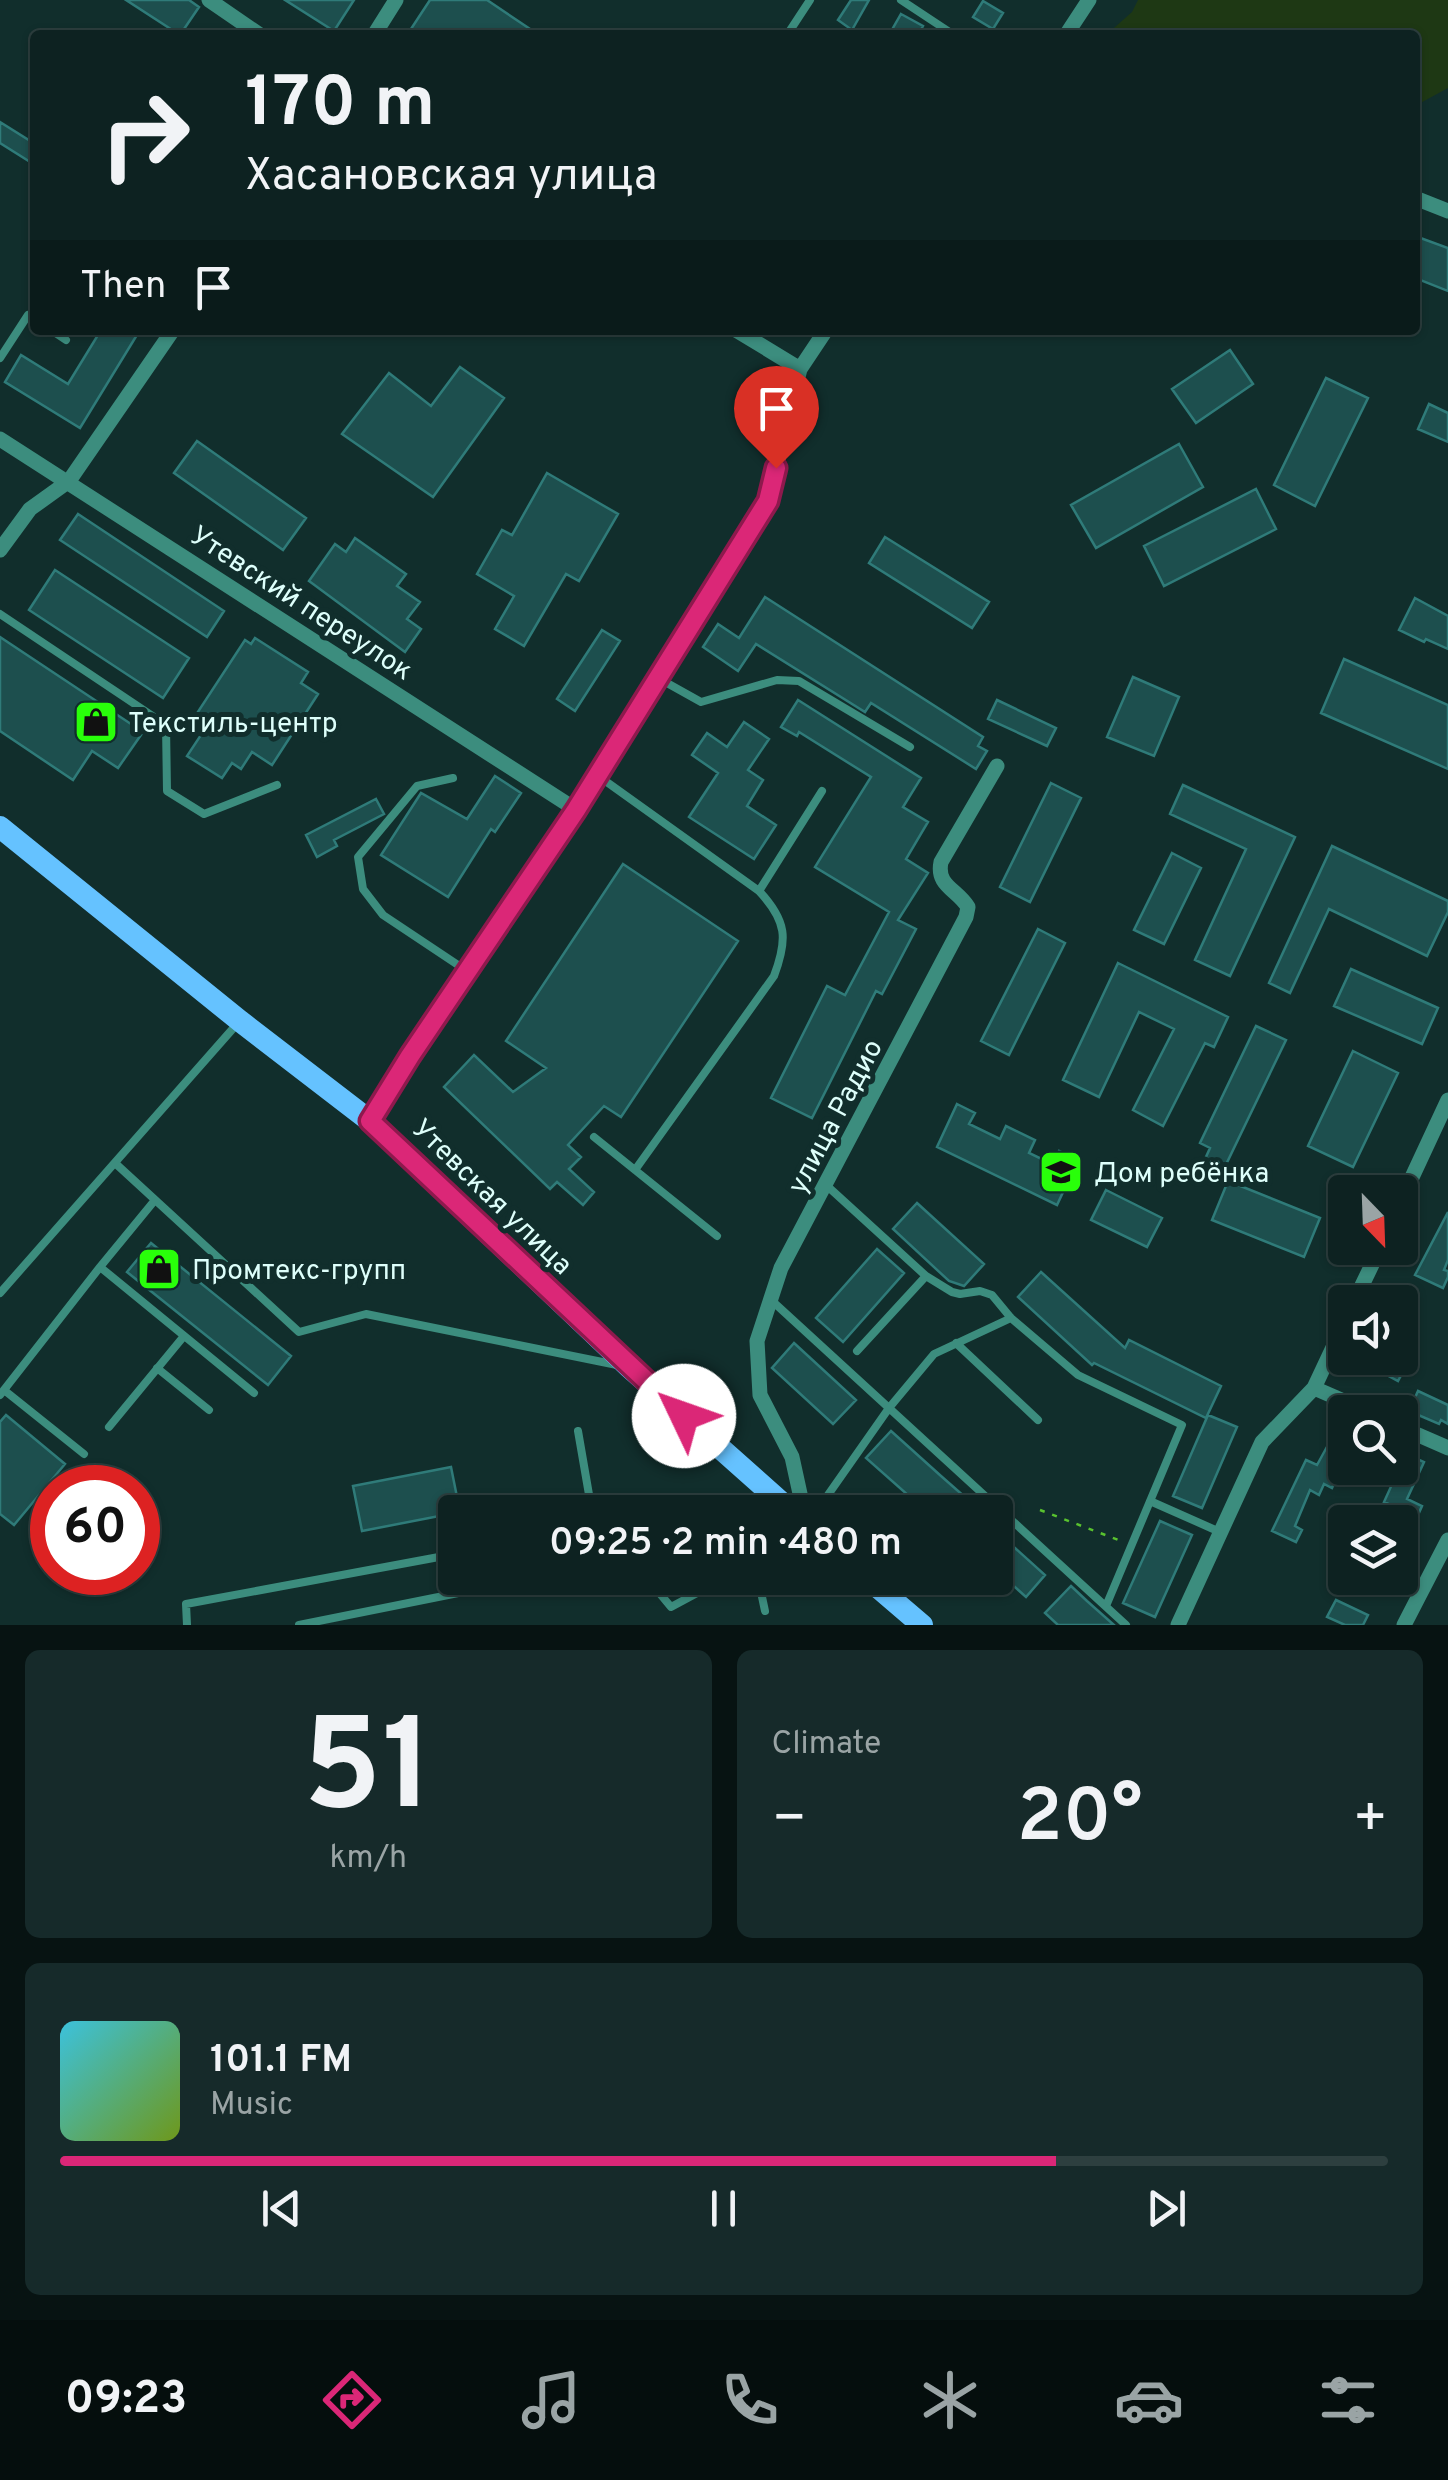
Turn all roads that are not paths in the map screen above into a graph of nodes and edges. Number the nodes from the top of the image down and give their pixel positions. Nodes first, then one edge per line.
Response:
1 (210, 0) edge
2 (396, 0) edge
3 (810, 0) edge
4 (901, 0) edge
5 (1089, 0) edge
6 (253, 30) edge
7 (377, 30) edge
8 (791, 30) edge
9 (946, 30) edge
10 (1069, 30) edge
11 (1420, 200) edge
12 (1448, 211) edge
13 (30, 316) edge
14 (59, 335) edge
15 (170, 335) edge
16 (744, 335) edge
17 (823, 335) edge
18 (66, 340) dead end
19 (0, 358) edge
20 (800, 369) junction
21 (0, 439) edge
22 (69, 482) junction
23 (0, 550) edge
24 (0, 614) edge
25 (658, 678) junction
26 (910, 747) dead end
27 (998, 766) dead end
28 (597, 776) junction
29 (453, 778) dead end
30 (277, 785) dead end
31 (822, 790) dead end
32 (576, 810) junction
33 (0, 826) edge
34 (760, 892) junction
35 (467, 971) junction
36 (240, 1021) junction
37 (1448, 1100) edge
38 (370, 1121) junction
39 (594, 1137) dead end
40 (114, 1164) junction
41 (635, 1170) junction
42 (1413, 1175) edge
43 (826, 1184) junction
44 (155, 1200) junction
45 (717, 1236) dead end
46 (100, 1267) junction
47 (926, 1276) junction
48 (0, 1293) edge
49 (770, 1300) junction
50 (1011, 1318) junction
51 (184, 1336) junction
52 (956, 1343) junction
53 (857, 1351) dead end
54 (1328, 1358) edge
55 (630, 1367) junction
56 (157, 1368) junction
57 (1314, 1388) junction
58 (2, 1393) edge
59 (254, 1393) dead end
60 (1330, 1395) edge
61 (889, 1408) junction
62 (209, 1410) dead end
63 (1038, 1420) dead end
64 (109, 1427) dead end
65 (578, 1431) dead end
66 (1418, 1434) edge
67 (1448, 1448) edge
68 (84, 1454) dead end
69 (589, 1495) edge
70 (773, 1495) edge
71 (800, 1495) edge
72 (828, 1495) edge
73 (1150, 1501) junction
74 (1220, 1532) junction
75 (1448, 1540) edge
76 (438, 1557) edge
77 (448, 1595) edge
78 (660, 1595) edge
79 (693, 1595) edge
80 (762, 1595) edge
81 (887, 1595) edge
82 (1106, 1606) junction
83 (765, 1611) dead end
84 (187, 1625) edge
85 (299, 1625) edge
86 (922, 1625) edge
87 (1126, 1625) edge
88 (1178, 1625) edge
89 (1404, 1625) edge

1 - 6 street
2 - 7 street
3 - 8 lane
4 - 9 lane
5 - 10 street
11 - 12 street
13 - 19 lane
14 - 18 lane
15 - 22 street
16 - 20 street
17 - 20 street
20 - 25 street
21 - 22 street, Утевский переулок
22 - 23 street
22 - 32 street, Утевский переулок
24 - 30 lane
25 - 26 lane
25 - 28 street
27 - 43 street, улица Радио
28 - 32 street
28 - 34 lane
29 - 35 lane
31 - 34 lane
32 - 35 street
33 - 36 main road, Утевская улица
34 - 41 lane
35 - 38 street
36 - 38 main road, Утевская улица
36 - 40 lane
37 - 42 street
38 - 55 main road, Утевская улица
39 - 41 lane
40 - 44 lane
40 - 48 lane
41 - 45 lane
43 - 47 lane
43 - 49 street, улица Радио
44 - 46 lane
44 - 55 lane
46 - 51 lane
46 - 58 lane
47 - 50 lane
47 - 53 lane
49 - 61 lane
49 - 71 street, улица Радио
50 - 52 lane
50 - 73 lane
51 - 56 lane
51 - 59 lane
52 - 61 lane
52 - 63 lane
54 - 57 street
55 - 70 main road, Утевская улица
56 - 62 lane
56 - 64 lane
57 - 60 street
57 - 74 street
58 - 68 lane
61 - 72 lane
61 - 82 lane
65 - 69 lane
66 - 67 street
73 - 74 lane
73 - 82 lane
74 - 88 street
75 - 89 street
76 - 84 lane
77 - 85 lane
78 - 79 lane
80 - 83 lane
81 - 86 main road
82 - 87 lane

